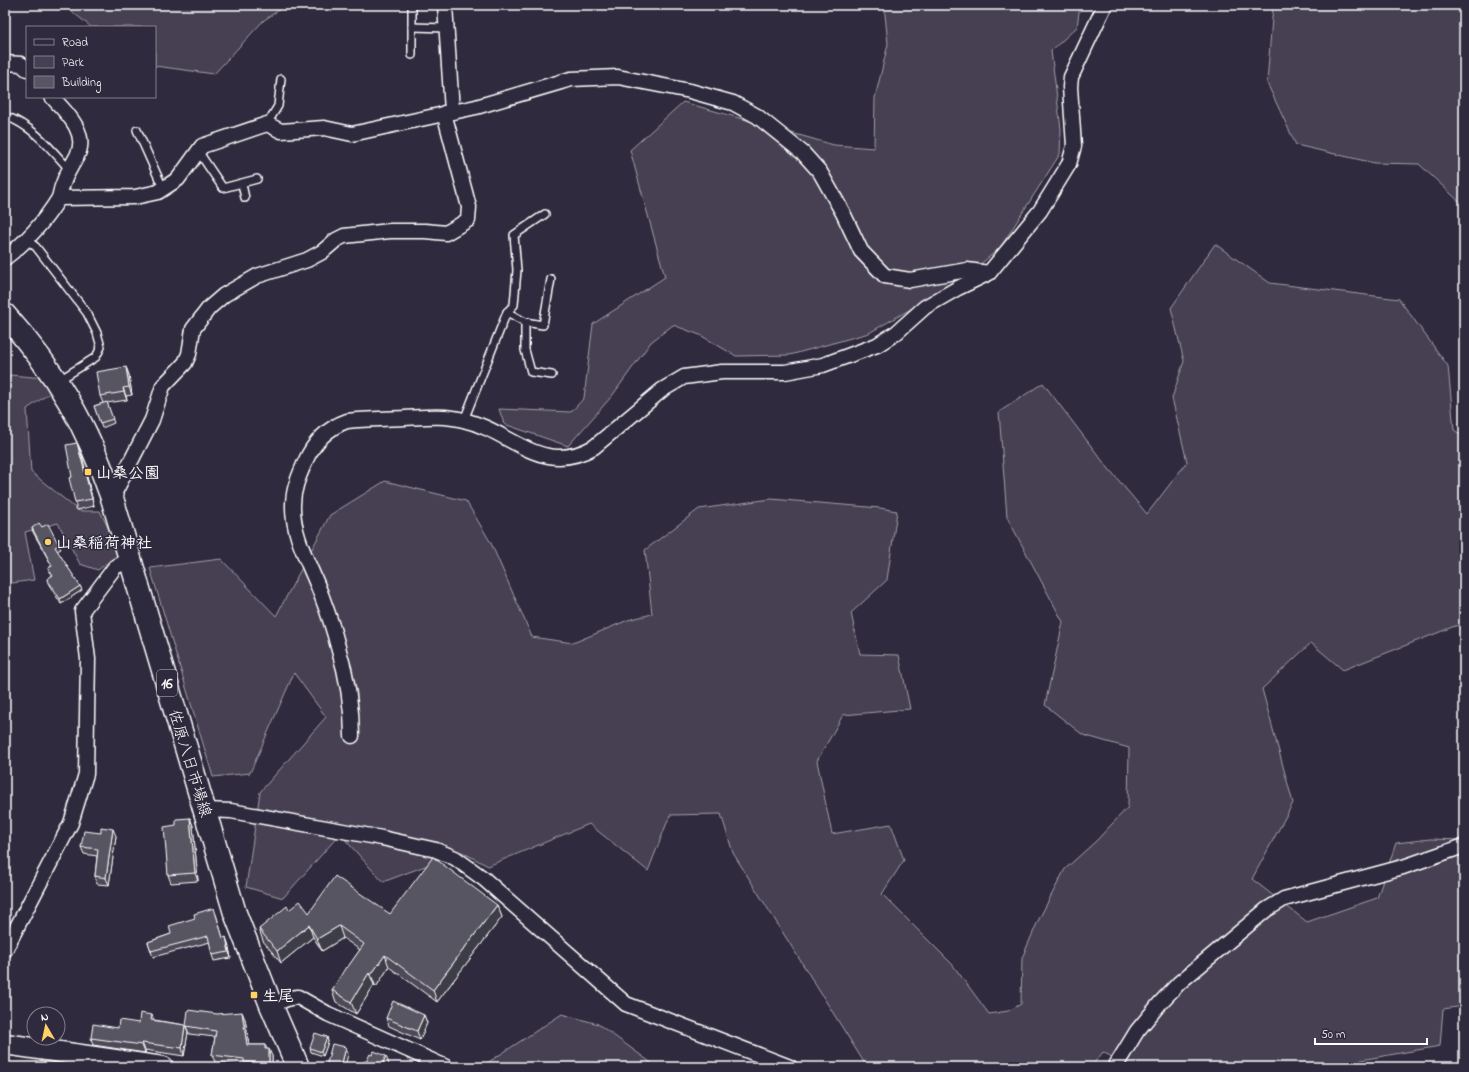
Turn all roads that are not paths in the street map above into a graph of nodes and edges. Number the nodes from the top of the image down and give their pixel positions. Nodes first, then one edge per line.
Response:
1 (412, 5) edge
2 (444, 5) edge
3 (1104, 5) edge
4 (412, 27) junction
5 (446, 28) junction
6 (412, 55) dead end
7 (5, 63) edge
8 (26, 68) edge
9 (280, 79) dead end
10 (53, 98) edge
11 (448, 112) junction
12 (5, 116) edge
13 (267, 124) junction
14 (138, 130) dead end
15 (198, 151) junction
16 (69, 169) junction
17 (257, 179) dead end
18 (242, 184) junction
19 (164, 188) junction
20 (59, 198) junction
21 (245, 198) dead end
22 (545, 214) dead end
23 (27, 240) junction
24 (5, 258) edge
25 (989, 273) junction
26 (551, 279) dead end
27 (507, 312) junction
28 (525, 322) junction
29 (9, 325) edge
30 (552, 375) dead end
31 (58, 381) junction
32 (464, 420) junction
33 (112, 498) junction
34 (130, 560) junction
35 (352, 736) dead end
36 (206, 810) junction
37 (1464, 846) edge
38 (5, 950) edge
39 (270, 1005) junction
40 (5, 1044) edge
41 (771, 1063) edge
42 (163, 1067) edge
43 (298, 1067) edge
44 (446, 1067) edge
45 (790, 1067) edge
46 (1114, 1067) edge

1 - 4 lane
2 - 5 street
3 - 25 street
4 - 5 lane
4 - 6 lane
5 - 11 street
7 - 8 street
9 - 13 lane
10 - 16 street
11 - 13 street
11 - 25 street
11 - 33 street
12 - 16 lane
13 - 15 street
14 - 19 lane
15 - 18 lane
15 - 19 street
16 - 20 street
17 - 18 lane
18 - 21 lane
19 - 20 street
20 - 23 street
22 - 27 lane
23 - 24 street
23 - 31 lane
25 - 32 street
26 - 28 lane
27 - 28 lane
27 - 32 lane
28 - 30 lane
29 - 31 main road, 佐原八日市場線 / 16
31 - 33 main road, 佐原八日市場線 / 16
32 - 35 street
33 - 34 main road, 佐原八日市場線 / 16
34 - 36 main road, 佐原八日市場線 / 16
34 - 38 street
36 - 39 main road, 佐原八日市場線 / 16
36 - 41 street
37 - 46 street
39 - 43 main road, 佐原八日市場線 / 16
39 - 44 street
40 - 42 main road
41 - 45 street

